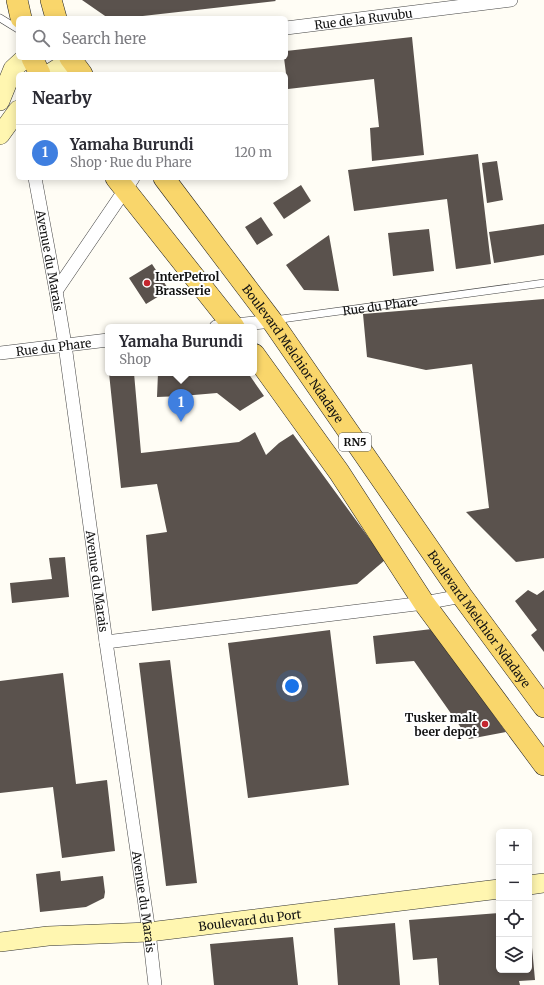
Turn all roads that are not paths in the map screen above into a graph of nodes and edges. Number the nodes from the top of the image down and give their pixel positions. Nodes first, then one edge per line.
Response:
1 (17, 0) edge
2 (51, 0) edge
3 (511, 0) edge
4 (21, 16) edge
5 (55, 16) edge
6 (0, 18) edge
7 (16, 28) edge
8 (288, 28) edge
9 (23, 60) edge
10 (33, 60) edge
11 (75, 62) edge
12 (39, 72) edge
13 (53, 72) edge
14 (0, 101) edge
15 (16, 113) edge
16 (0, 135) edge
17 (35, 180) edge
18 (166, 180) edge
19 (124, 182) edge
20 (544, 283) edge
21 (56, 291) junction
22 (272, 321) junction
23 (227, 324) edge
24 (246, 324) edge
25 (105, 340) edge
26 (65, 345) junction
27 (0, 353) edge
28 (257, 358) edge
29 (462, 596) junction
30 (424, 603) junction
31 (106, 642) junction
32 (544, 707) edge
33 (544, 765) edge
34 (544, 883) edge
35 (532, 885) edge
36 (496, 889) edge
37 (149, 932) junction
38 (0, 942) edge
39 (155, 985) edge

1 - 4 main road
2 - 5 main road
3 - 8 street, Rue de la Ruvubu
6 - 7 lane
9 - 14 street
10 - 12 main road
11 - 13 street
15 - 16 street
17 - 21 street, Avenue du Marais
18 - 22 main road, Boulevard Melchior Ndadaye / RN5
19 - 21 street
19 - 23 main road
20 - 22 lane, Rue du Phare
21 - 26 street, Avenue du Marais
22 - 24 street, Rue du Phare
22 - 29 main road, Boulevard Melchior Ndadaye / RN5
25 - 26 street, Rue du Phare
26 - 27 street, Rue du Phare
26 - 31 street, Avenue du Marais
28 - 30 main road, RN5
29 - 30 street
29 - 32 main road, Boulevard Melchior Ndadaye / RN5
30 - 31 street
30 - 33 main road, RN5
31 - 37 street, Avenue du Marais
34 - 35 street
36 - 37 street, Boulevard du Port
37 - 38 street, Boulevard du Port
37 - 39 street, Avenue du Marais

